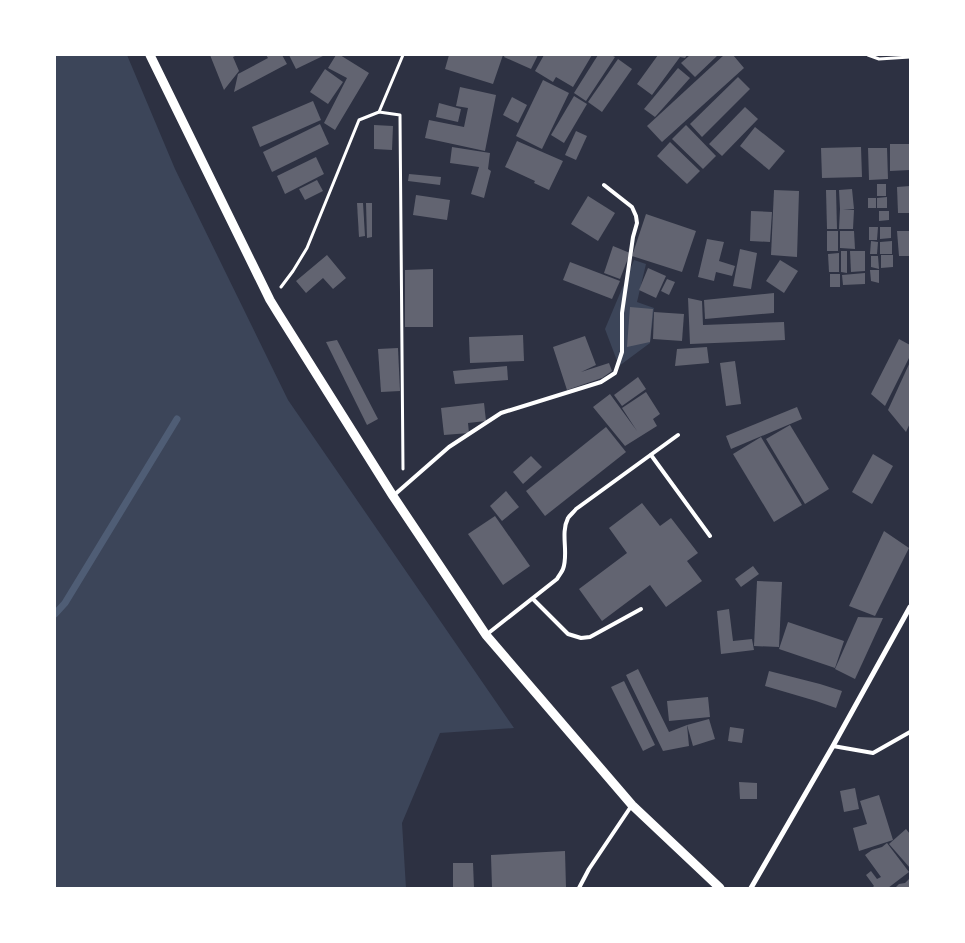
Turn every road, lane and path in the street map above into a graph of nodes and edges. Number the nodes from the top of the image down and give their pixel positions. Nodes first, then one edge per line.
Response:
1 (150, 55) edge
2 (403, 55) edge
3 (868, 55) edge
4 (910, 57) edge
5 (380, 112) junction
6 (604, 185) dead end
7 (270, 300) junction
8 (678, 435) dead end
9 (651, 455) junction
10 (404, 472) dead end
11 (393, 496) junction
12 (710, 536) dead end
13 (533, 598) junction
14 (910, 607) edge
15 (642, 608) dead end
16 (486, 635) junction
17 (910, 732) edge
18 (833, 746) junction
19 (632, 805) junction
20 (579, 888) edge
21 (720, 888) edge
22 (751, 888) edge

1 - 7 street
2 - 5 path
3 - 4 path
5 - 7 path
5 - 10 path
6 - 11 lane
7 - 11 street
8 - 9 lane
9 - 12 lane
9 - 13 lane
11 - 16 street
13 - 15 lane
13 - 16 lane
14 - 18 street
16 - 19 street
17 - 18 lane
18 - 22 street
19 - 20 lane
19 - 21 street

